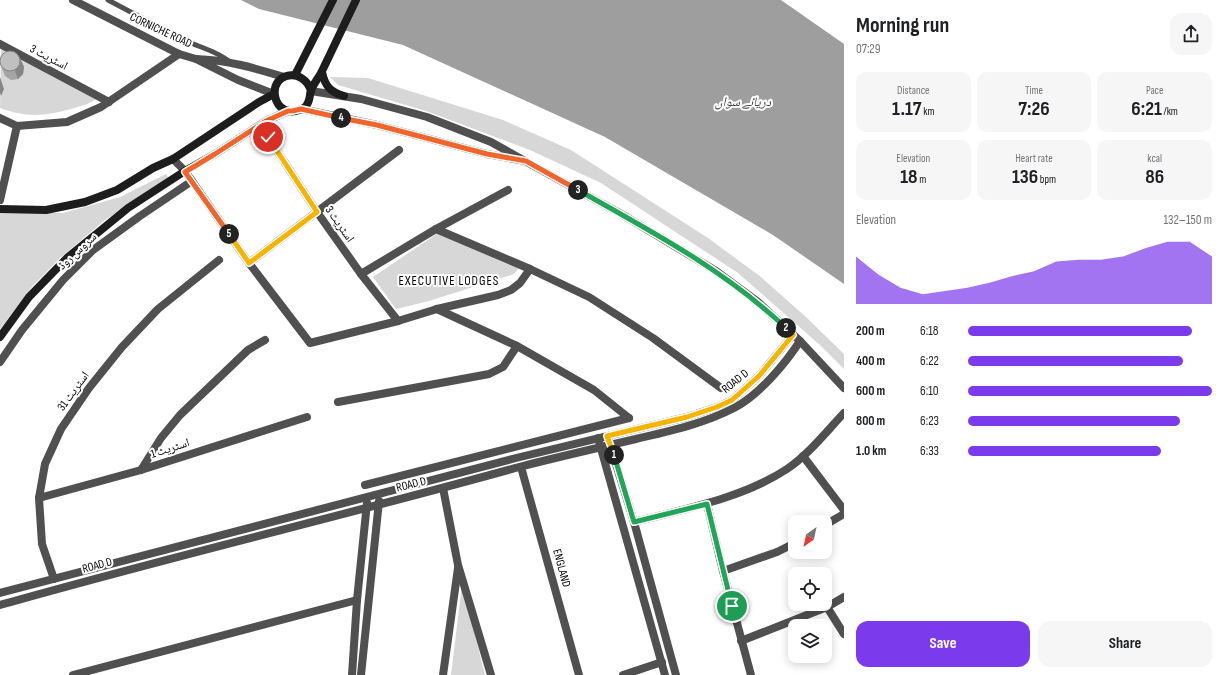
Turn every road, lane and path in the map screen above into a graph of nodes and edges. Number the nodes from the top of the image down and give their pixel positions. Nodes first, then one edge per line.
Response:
1 (74, 0) edge
2 (108, 0) edge
3 (333, 0) edge
4 (356, 0) edge
5 (0, 44) edge
6 (179, 54) junction
7 (196, 59) junction
8 (231, 62) junction
9 (323, 69) junction
10 (295, 75) junction
11 (284, 77) junction
12 (311, 91) junction
13 (274, 94) junction
14 (344, 96) junction
15 (109, 102) junction
16 (301, 109) junction
17 (288, 111) junction
18 (0, 118) edge
19 (17, 126) junction
20 (268, 137) dead end
21 (399, 150) dead end
22 (173, 159) junction
23 (526, 161) junction
24 (185, 172) junction
25 (192, 181) junction
26 (508, 190) dead end
27 (0, 200) edge
28 (0, 209) edge
29 (317, 212) junction
30 (436, 229) junction
31 (219, 260) dead end
32 (249, 263) junction
33 (530, 269) junction
34 (361, 274) junction
35 (437, 309) junction
36 (398, 321) junction
37 (793, 335) junction
38 (0, 337) edge
39 (264, 340) dead end
40 (800, 341) junction
41 (517, 346) junction
42 (0, 362) edge
43 (721, 388) dead end
44 (844, 388) edge
45 (338, 402) dead end
46 (844, 413) edge
47 (307, 417) dead end
48 (607, 436) junction
49 (598, 438) junction
50 (610, 445) junction
51 (601, 447) junction
52 (803, 456) junction
53 (521, 467) junction
54 (141, 470) junction
55 (365, 486) dead end
56 (444, 488) junction
57 (379, 494) junction
58 (367, 497) junction
59 (39, 498) junction
60 (379, 504) junction
61 (707, 504) junction
62 (367, 508) junction
63 (844, 510) edge
64 (844, 514) edge
65 (832, 521) edge
66 (634, 522) junction
67 (788, 546) edge
68 (458, 565) junction
69 (723, 571) junction
70 (54, 579) junction
71 (0, 593) edge
72 (844, 597) edge
73 (357, 600) junction
74 (832, 604) edge
75 (0, 605) edge
76 (817, 611) edge
77 (830, 611) edge
78 (844, 634) edge
79 (741, 641) junction
80 (662, 662) junction
81 (73, 675) edge
82 (352, 675) edge
83 (361, 675) edge
84 (443, 675) edge
85 (490, 675) edge
86 (579, 675) edge
87 (623, 675) edge
88 (665, 675) edge
89 (676, 675) edge
90 (751, 675) edge

1 - 6 street, CORNICHE ROAD
2 - 8 lane
3 - 10 main road
4 - 9 main road
5 - 15 street, اسٹریٹ 3
6 - 7 street, CORNICHE ROAD
6 - 15 street
7 - 8 street
7 - 13 street
8 - 11 street
9 - 12 main road
9 - 14 main road
10 - 11 main road
10 - 12 main road
11 - 13 main road
12 - 14 street
12 - 16 main road
13 - 17 main road
13 - 22 main road
14 - 23 street
15 - 19 street
16 - 17 main road
16 - 23 street
17 - 24 main road
18 - 19 street
19 - 27 street
20 - 29 street, اسٹریٹ 3
21 - 29 street
22 - 24 street
22 - 28 main road
23 - 37 street
24 - 25 street
24 - 38 main road
25 - 32 street
25 - 42 street, سروس روڈ
26 - 30 street
29 - 32 street
29 - 34 street, اسٹریٹ 3
30 - 33 street
30 - 34 street
31 - 59 street, اسٹریٹ 31
32 - 36 street
33 - 35 street
33 - 43 street
34 - 36 street, اسٹریٹ 3
35 - 36 street
35 - 41 street
37 - 40 street
37 - 48 street, ROAD D
39 - 54 street
40 - 44 street
40 - 50 street, ROAD D
41 - 45 street
41 - 55 street
46 - 52 street
47 - 54 street, اسٹریٹ 1
48 - 49 street, ROAD D
48 - 50 street
49 - 51 street
49 - 57 street, ROAD D
50 - 51 street, ROAD D
50 - 66 street
51 - 53 street, ROAD D
51 - 80 street
52 - 61 street
52 - 63 street
53 - 56 street, ROAD D
53 - 86 street, ENGLAND
54 - 59 street, اسٹریٹ 1
56 - 60 street, ROAD D
56 - 68 street
57 - 58 street, ROAD D
57 - 60 street
58 - 62 street
58 - 70 street, ROAD D
59 - 70 street, اسٹریٹ 31
60 - 62 street, ROAD D
60 - 83 street
61 - 66 street
61 - 69 street
62 - 73 street
62 - 75 street, ROAD D
64 - 65 street
66 - 89 street
67 - 69 street
68 - 84 street
68 - 85 street
69 - 79 street
70 - 71 street, ROAD D
72 - 74 street
73 - 81 street
73 - 82 street
76 - 79 street
77 - 78 street
79 - 90 street
80 - 87 street
80 - 88 street

